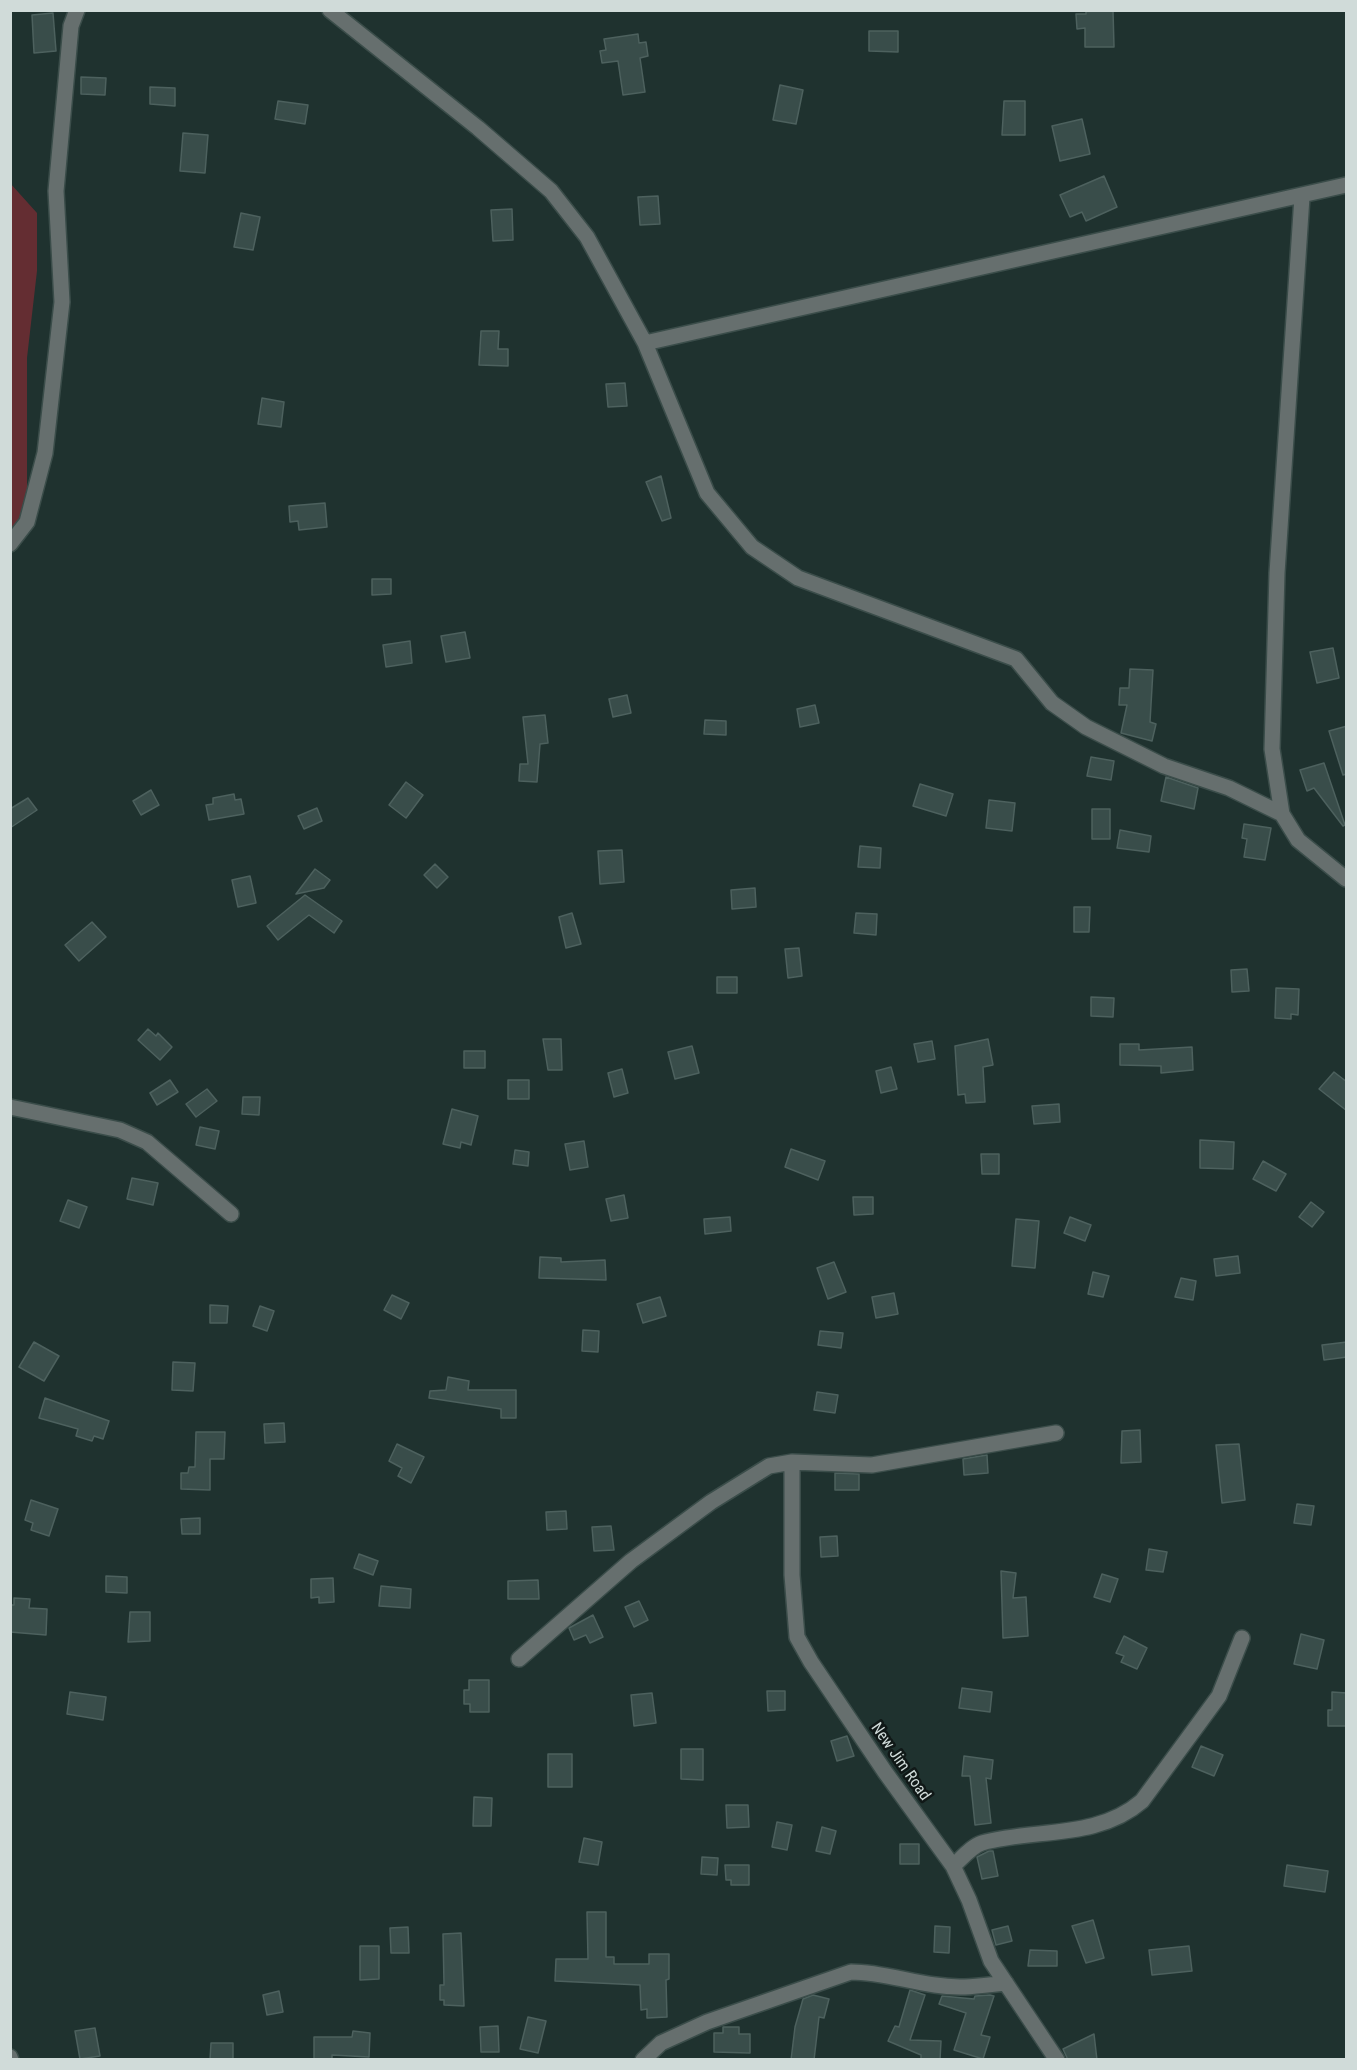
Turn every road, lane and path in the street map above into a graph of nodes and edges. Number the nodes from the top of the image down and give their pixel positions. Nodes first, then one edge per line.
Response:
1 (77, 10) edge
2 (330, 10) edge
3 (1347, 185) edge
4 (1302, 197) junction
5 (645, 343) junction
6 (10, 544) edge
7 (1282, 814) junction
8 (1347, 879) edge
9 (10, 1107) edge
10 (231, 1214) dead end
11 (1056, 1433) dead end
12 (792, 1462) junction
13 (1242, 1638) dead end
14 (519, 1659) dead end
15 (953, 1866) junction
16 (1006, 1983) junction
17 (643, 2060) edge
18 (1057, 2060) edge

1 - 6 street
2 - 5 street
3 - 4 street
4 - 5 street
4 - 7 street
5 - 7 street
7 - 8 street
9 - 10 street
11 - 12 street
12 - 14 street
12 - 15 street, New Jim Road
13 - 15 street
15 - 16 street, New Jim Road
16 - 17 street
16 - 18 street, New Jim Road

